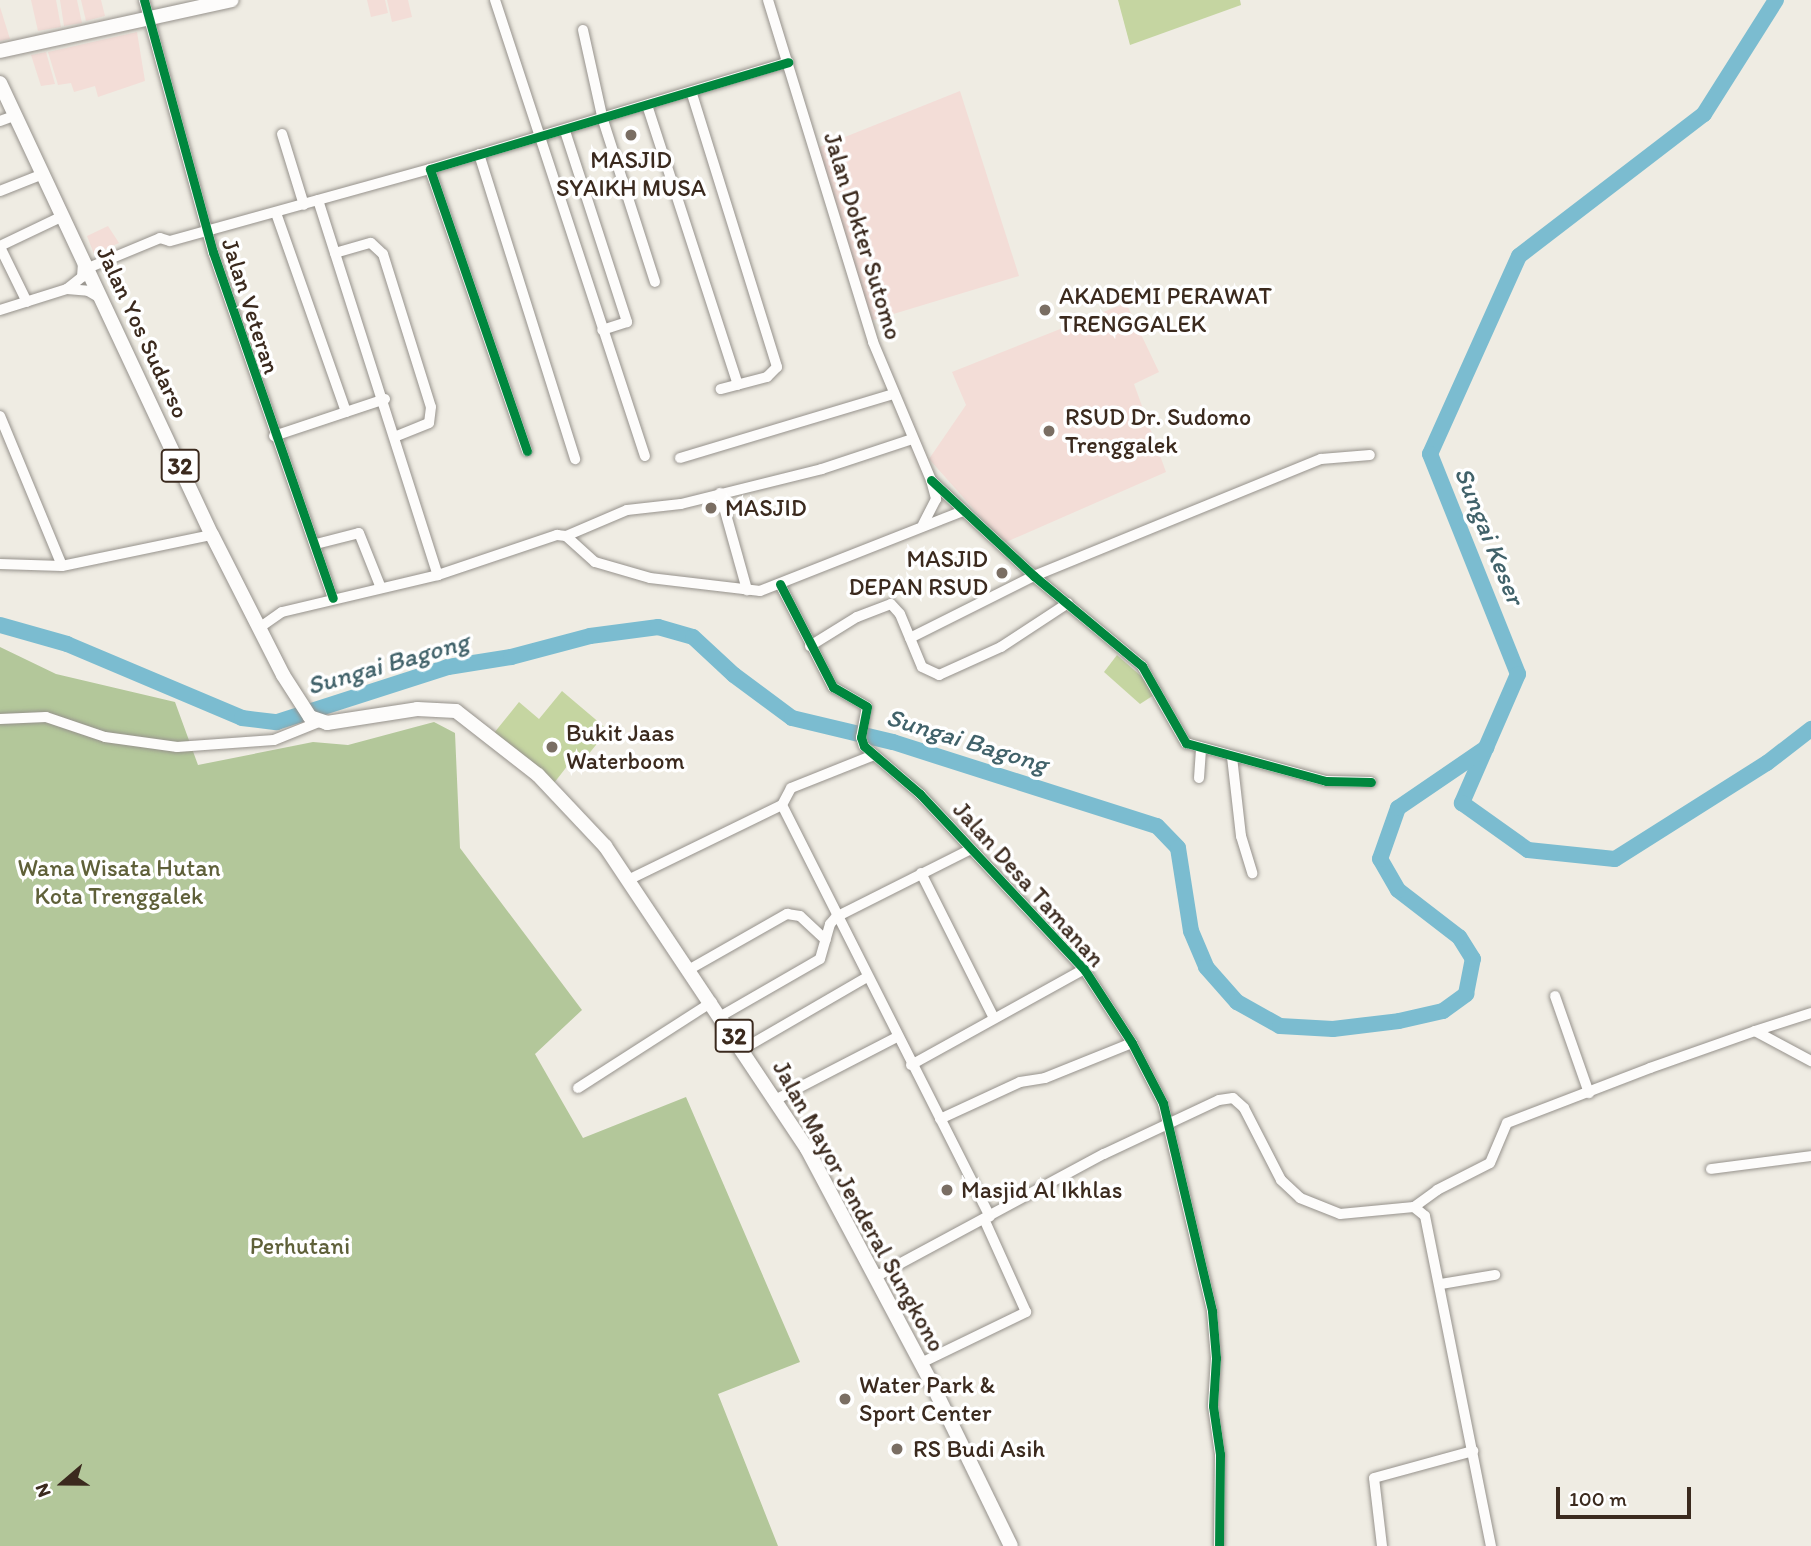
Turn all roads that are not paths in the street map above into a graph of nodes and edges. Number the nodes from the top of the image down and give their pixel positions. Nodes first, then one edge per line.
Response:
1 (144, 0) edge
2 (231, 0) edge
3 (495, 0) edge
4 (768, 0) edge
5 (148, 20) junction
6 (583, 30) dead end
7 (1, 52) edge
8 (788, 62) junction
9 (0, 83) edge
10 (692, 94) junction
11 (648, 108) junction
12 (7, 118) edge
13 (603, 120) junction
14 (565, 131) junction
15 (282, 134) dead end
16 (538, 139) junction
17 (479, 155) junction
18 (430, 169) junction
19 (43, 174) junction
20 (0, 191) edge
21 (318, 200) junction
22 (304, 205) junction
23 (276, 213) junction
24 (63, 216) junction
25 (207, 232) junction
26 (0, 247) edge
27 (335, 253) junction
28 (85, 263) junction
29 (655, 282) dead end
30 (66, 289) junction
31 (27, 302) junction
32 (104, 304) junction
33 (0, 310) edge
34 (603, 330) junction
35 (738, 385) junction
36 (721, 389) dead end
37 (894, 394) junction
38 (385, 399) junction
39 (346, 412) junction
40 (0, 416) edge
41 (274, 436) junction
42 (395, 437) junction
43 (912, 439) junction
44 (527, 451) dead end
45 (1370, 455) dead end
46 (645, 456) dead end
47 (680, 458) dead end
48 (575, 459) dead end
49 (931, 480) junction
50 (720, 493) junction
51 (963, 511) junction
52 (923, 525) junction
53 (212, 535) junction
54 (566, 536) junction
55 (316, 544) junction
56 (0, 564) edge
57 (62, 566) junction
58 (438, 575) junction
59 (1034, 576) junction
60 (780, 584) junction
61 (381, 588) junction
62 (747, 590) junction
63 (334, 598) junction
64 (1068, 603) junction
65 (259, 628) junction
66 (910, 638) junction
67 (810, 646) junction
68 (0, 719) edge
69 (314, 719) junction
70 (1201, 751) junction
71 (874, 755) junction
72 (1232, 757) junction
73 (1199, 778) dead end
74 (1371, 782) dead end
75 (782, 805) junction
76 (971, 849) junction
77 (921, 873) junction
78 (1252, 873) dead end
79 (630, 879) junction
80 (836, 917) junction
81 (826, 940) junction
82 (690, 969) junction
83 (1084, 969) junction
84 (867, 977) junction
85 (1555, 996) dead end
86 (712, 1002) junction
87 (1811, 1013) edge
88 (721, 1016) junction
89 (994, 1018) junction
90 (1755, 1031) junction
91 (897, 1037) junction
92 (1132, 1043) junction
93 (743, 1049) junction
94 (1811, 1061) edge
95 (911, 1065) junction
96 (578, 1088) dead end
97 (1589, 1093) junction
98 (775, 1100) junction
99 (940, 1119) junction
100 (1169, 1124) junction
101 (1811, 1156) edge
102 (1711, 1169) dead end
103 (1414, 1207) junction
104 (987, 1217) junction
105 (1495, 1275) dead end
106 (877, 1276) junction
107 (1441, 1284) junction
108 (921, 1363) junction
109 (1473, 1451) junction
110 (1011, 1546) edge
111 (1219, 1546) edge
112 (1382, 1546) edge
113 (1491, 1546) edge

1 - 5 street, Jalan Veteran
2 - 5 highway
3 - 16 street
4 - 8 street, Jalan Dokter Sutomo
5 - 7 highway
5 - 25 street, Jalan Veteran
6 - 13 street
8 - 10 street
8 - 37 street, Jalan Dokter Sutomo
9 - 12 highway, Jalan Yos Sudarso / 32
10 - 11 street
10 - 35 street
11 - 13 street
11 - 35 street
12 - 19 highway, Jalan Yos Sudarso / 32
13 - 14 street
13 - 29 street
14 - 16 street
14 - 34 street
15 - 22 street
16 - 17 street
16 - 34 street
17 - 18 street
17 - 48 street
18 - 21 street
18 - 44 street
19 - 20 street
19 - 24 highway, Jalan Yos Sudarso / 32
21 - 22 street
21 - 27 street
22 - 23 street
23 - 25 street
23 - 39 street
24 - 26 street
24 - 28 highway, Jalan Yos Sudarso / 32
25 - 28 street
25 - 41 street, Jalan Veteran
26 - 31 street
27 - 38 street
27 - 42 street
28 - 30 street
28 - 32 highway, Jalan Yos Sudarso / 32
30 - 31 street
30 - 32 street
31 - 33 street
32 - 53 highway, Jalan Yos Sudarso / 32
34 - 46 street
35 - 36 street
37 - 43 street, Jalan Dokter Sutomo
37 - 47 street
38 - 39 street
38 - 42 street
39 - 41 street
40 - 57 street
41 - 55 street, Jalan Veteran
42 - 58 street
43 - 49 street, Jalan Dokter Sutomo
43 - 50 street
45 - 59 street
49 - 51 street
49 - 52 street
50 - 54 street
50 - 62 street
51 - 52 street
51 - 59 street
52 - 60 street
53 - 57 street
53 - 65 highway, Jalan Yos Sudarso / 32
54 - 58 street
54 - 62 street
55 - 61 street
55 - 63 street, Jalan Veteran
56 - 57 street
58 - 61 street
59 - 64 street
59 - 66 street
60 - 62 street
60 - 67 street, Jalan Desa Tamanan
61 - 63 street
63 - 65 street
64 - 66 street
64 - 70 street
65 - 69 highway, Jalan Yos Sudarso / 32
66 - 67 street
67 - 71 street, Jalan Desa Tamanan
68 - 69 street
69 - 79 highway, Jalan Mayor Jenderal Sungkono / 32
70 - 72 street
70 - 73 street
71 - 75 street
71 - 76 street, Jalan Desa Tamanan
72 - 74 street
72 - 78 street
75 - 79 street
75 - 80 street
76 - 77 street
76 - 83 street, Jalan Desa Tamanan
77 - 80 street
77 - 89 street
79 - 82 highway, Jalan Mayor Jenderal Sungkono / 32
80 - 81 street
80 - 84 street
81 - 82 street
81 - 88 street
82 - 86 highway, Jalan Mayor Jenderal Sungkono / 32
83 - 89 street
83 - 92 street, Jalan Desa Tamanan
84 - 91 street
84 - 93 street
85 - 97 street
86 - 88 highway, Jalan Mayor Jenderal Sungkono / 32
86 - 96 street
87 - 90 street
88 - 93 highway, Jalan Mayor Jenderal Sungkono / 32
89 - 95 street
90 - 94 street
90 - 97 street
91 - 95 street
91 - 98 street
92 - 99 street
92 - 100 street, Jalan Desa Tamanan
93 - 98 highway, Jalan Mayor Jenderal Sungkono / 32
95 - 99 street
97 - 103 street
98 - 106 highway, Jalan Mayor Jenderal Sungkono / 32
99 - 104 street
100 - 103 street
100 - 104 street
100 - 111 street, Jalan Desa Tamanan
101 - 102 street
103 - 107 street
104 - 106 street
104 - 108 street
105 - 107 street
106 - 108 highway, Jalan Mayor Jenderal Sungkono / 32
107 - 109 street
108 - 110 highway, Jalan Mayor Jenderal Sungkono / 32
109 - 112 street
109 - 113 street

